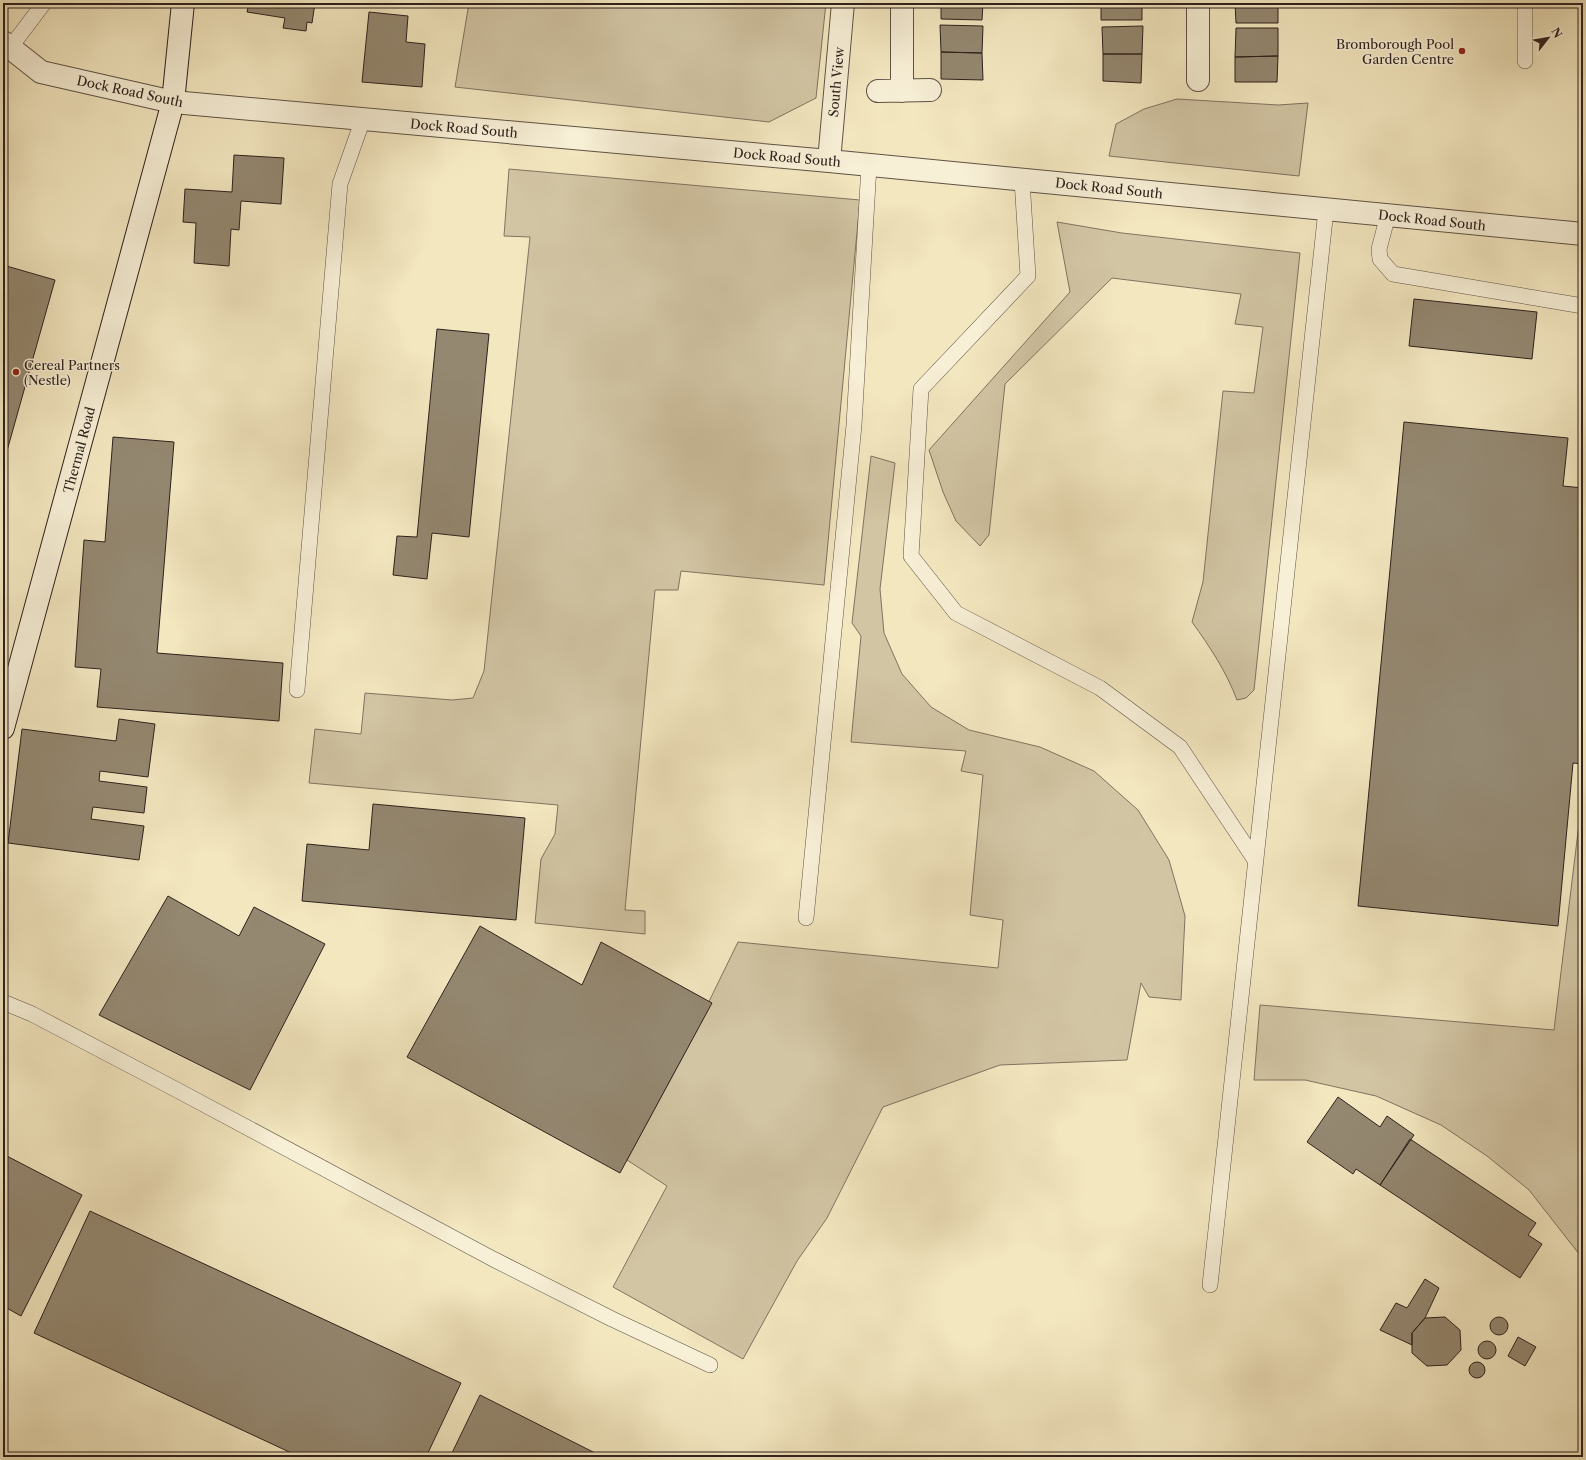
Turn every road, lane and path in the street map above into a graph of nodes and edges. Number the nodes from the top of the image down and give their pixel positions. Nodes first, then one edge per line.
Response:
1 (44, 3) edge
2 (183, 3) edge
3 (843, 3) edge
4 (902, 3) edge
5 (1198, 3) edge
6 (1525, 3) edge
7 (7, 45) edge
8 (1525, 61) dead end
9 (1198, 80) dead end
10 (930, 90) dead end
11 (878, 91) dead end
12 (902, 91) junction
13 (173, 102) junction
14 (363, 119) junction
15 (829, 161) junction
16 (870, 165) junction
17 (1022, 180) junction
18 (1326, 210) junction
19 (1388, 215) junction
20 (1583, 234) edge
21 (1583, 306) edge
22 (297, 690) dead end
23 (3, 728) edge
24 (1255, 860) junction
25 (806, 918) dead end
26 (3, 1002) edge
27 (1210, 1286) dead end
28 (710, 1365) dead end

1 - 7 lane
2 - 13 street, Thermal Road
3 - 15 street, South View
4 - 12 street
5 - 9 street
6 - 8 lane
7 - 13 street, Dock Road South
10 - 12 street
11 - 12 street
13 - 14 street, Dock Road South
13 - 23 street, Thermal Road
14 - 15 street, Dock Road South
14 - 22 lane
15 - 16 street, Dock Road South
16 - 17 street, Dock Road South
16 - 25 lane
17 - 18 street, Dock Road South
17 - 24 lane
18 - 19 street, Dock Road South
18 - 24 lane
19 - 20 street, Dock Road South
19 - 21 lane
24 - 27 lane
26 - 28 lane

